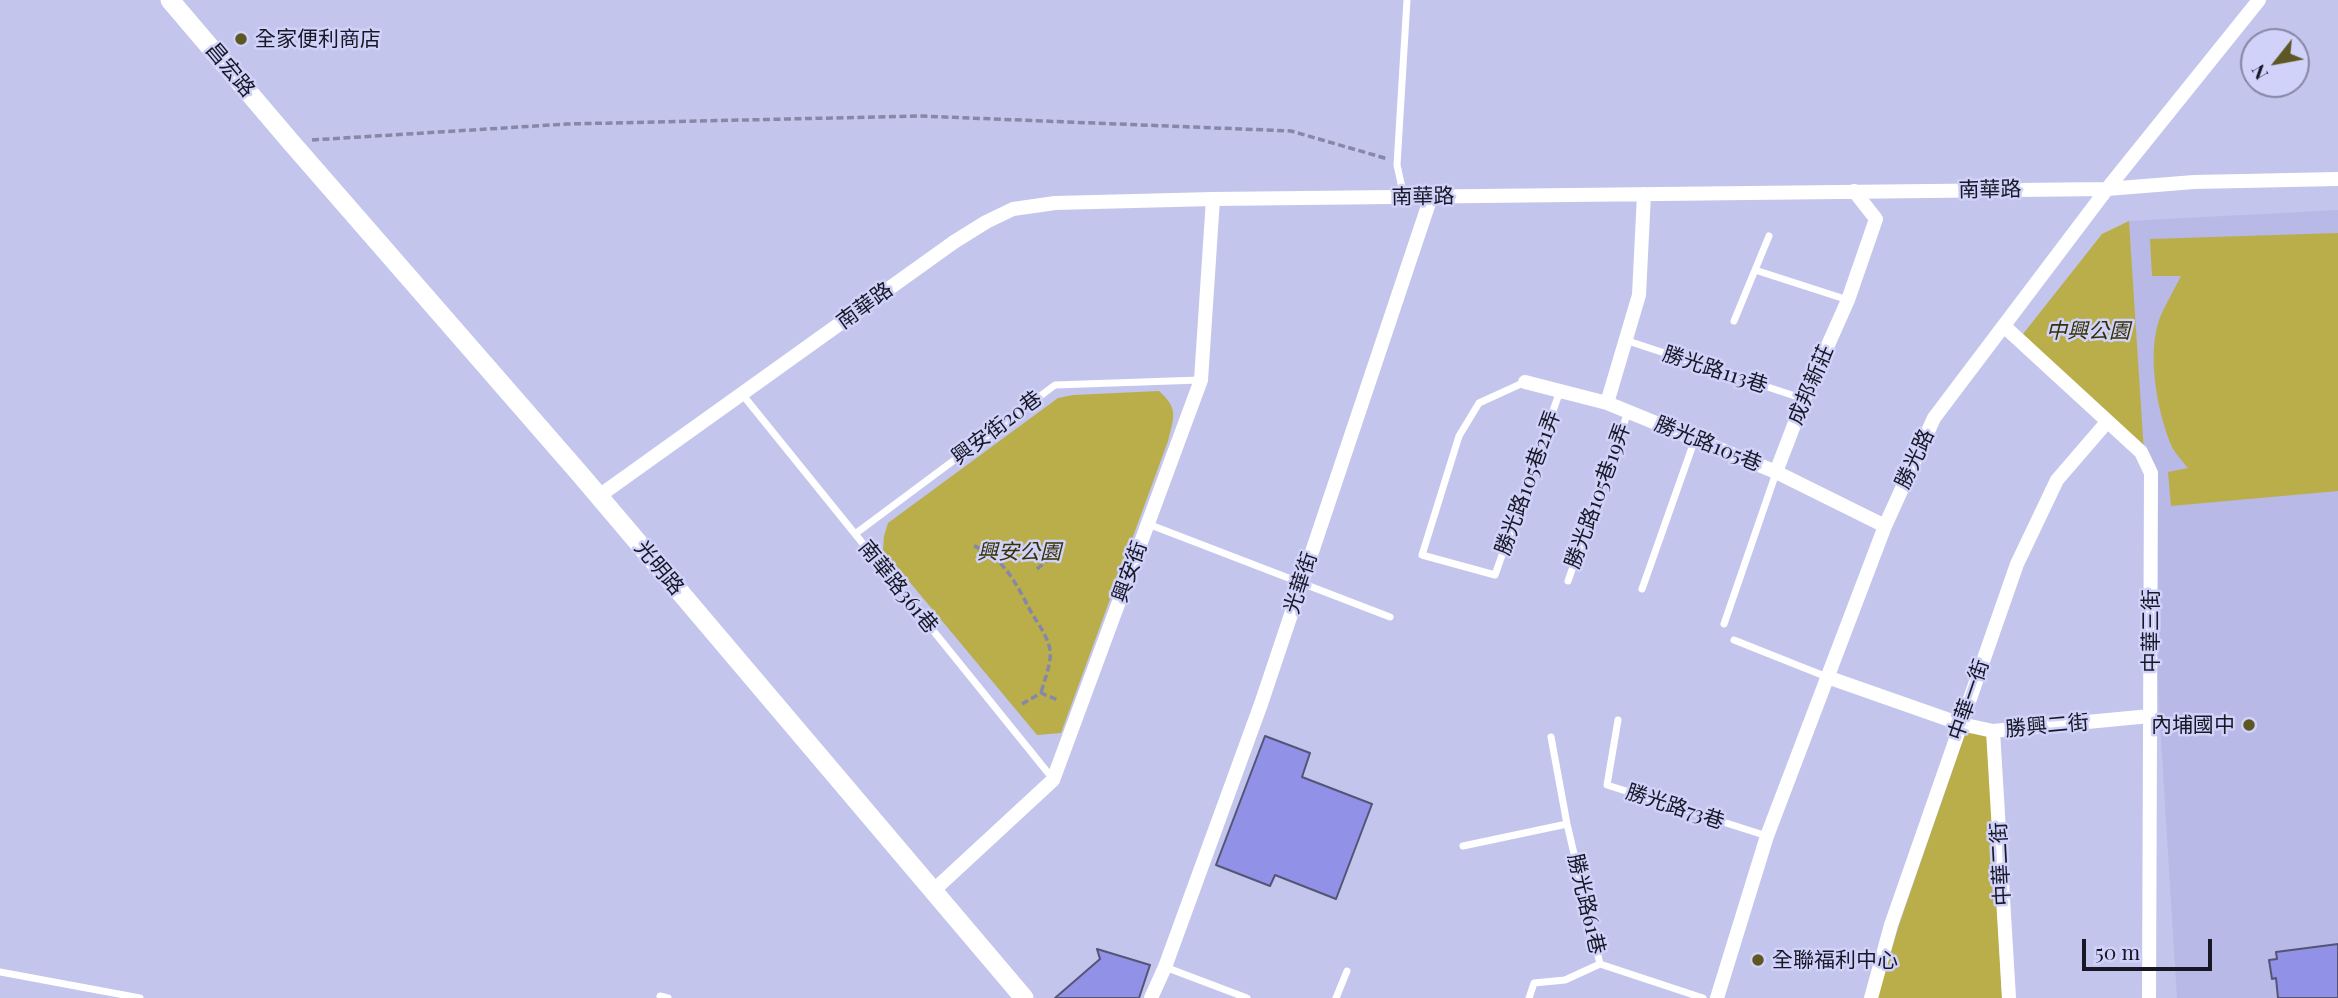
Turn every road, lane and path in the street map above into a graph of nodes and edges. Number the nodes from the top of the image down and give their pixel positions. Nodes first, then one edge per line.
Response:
1 (170, 0) edge
2 (1407, 0) edge
3 (2259, 0) edge
4 (290, 141) junction
5 (1397, 162) junction
6 (2338, 179) edge
7 (2108, 189) junction
8 (1854, 191) junction
9 (1644, 194) junction
10 (1431, 197) junction
11 (1404, 198) junction
12 (1213, 199) junction
13 (1769, 236) dead end
14 (1755, 270) junction
15 (1848, 300) junction
16 (1734, 321) dead end
17 (2005, 327) junction
18 (1625, 340) junction
19 (1201, 380) junction
20 (1525, 382) joint
21 (1560, 391) junction
22 (742, 394) junction
23 (1804, 399) junction
24 (1607, 403) junction
25 (1629, 412) junction
26 (2107, 422) junction
27 (1695, 439) junction
28 (1776, 472) junction
29 (599, 496) junction
30 (1148, 524) junction
31 (1885, 526) junction
32 (855, 534) junction
33 (974, 546) dead end
34 (1061, 554) dead end
35 (1037, 569) dead end
36 (1568, 581) dead end
37 (1301, 582) junction
38 (1642, 589) dead end
39 (1390, 617) dead end
40 (1724, 624) dead end
41 (1734, 640) dead end
42 (1827, 677) junction
43 (1041, 693) junction
44 (1058, 700) dead end
45 (1022, 705) dead end
46 (2150, 716) junction
47 (1618, 719) dead end
48 (1961, 724) junction
49 (1993, 731) junction
50 (1551, 737) dead end
51 (1053, 780) junction
52 (1567, 824) junction
53 (1767, 836) junction
54 (1463, 846) dead end
55 (933, 891) junction
56 (1600, 964) junction
57 (1165, 967) junction
58 (1346, 971) dead end
59 (0, 972) edge
60 (140, 998) edge
61 (1024, 998) edge
62 (1151, 998) edge
63 (1247, 998) edge
64 (1336, 998) edge
65 (1529, 998) edge
66 (1703, 998) edge
67 (1717, 998) edge
68 (1871, 998) edge
69 (2009, 998) edge
70 (2149, 998) edge

1 - 4 main road, 昌宏路
2 - 5 lane
3 - 7 street, 勝光路
4 - 5 path, 南華路
4 - 29 main road, 光明路
5 - 11 lane
6 - 7 street, 南華路
7 - 8 street, 南華路
7 - 17 street, 勝光路
8 - 9 street, 南華路
8 - 15 street, 成邦新莊
9 - 10 street, 南華路
9 - 18 street
10 - 11 street, 南華路
10 - 37 street, 光華街
11 - 12 street, 南華路
12 - 19 street, 興安街
12 - 22 street, 南華路
13 - 14 lane
14 - 15 lane
14 - 16 lane
15 - 23 street, 成邦新莊
17 - 26 street, 中華三街
17 - 31 street, 勝光路
18 - 23 lane, 勝光路113巷
18 - 24 street
19 - 30 street, 興安街
19 - 32 lane, 興安街20巷
20 - 21 street, 勝光路105巷
20 - 21 lane, 勝光路105巷21弄
21 - 24 street, 勝光路105巷
22 - 29 street, 南華路
22 - 32 lane, 南華路361巷
23 - 28 street, 成邦新莊
24 - 25 street, 勝光路105巷
25 - 27 street, 勝光路105巷
25 - 36 lane, 勝光路105巷19弄
26 - 46 street, 中華三街
26 - 48 street, 中華一街
27 - 28 street, 勝光路105巷
27 - 38 lane
28 - 31 street, 勝光路105巷
28 - 40 lane
29 - 55 main road, 光明路
30 - 37 lane
30 - 51 street, 興安街
31 - 42 street, 勝光路
32 - 51 lane, 南華路361巷
33 - 43 path
34 - 35 path
37 - 39 lane
37 - 57 street, 光華街
41 - 42 lane
42 - 48 street, 勝興二街
42 - 53 street, 勝光路
43 - 44 path
43 - 45 path
46 - 49 street, 勝興二街
46 - 70 street, 中華三街
47 - 53 lane, 勝光路73巷
48 - 49 street, 勝興二街
48 - 68 street, 中華一街
49 - 69 street, 中華二街
50 - 52 lane, 勝光路61巷
51 - 55 street, 興安街
52 - 54 lane
52 - 56 lane, 勝光路61巷
53 - 67 street, 勝光路
55 - 61 main road, 光明路
56 - 65 lane
56 - 66 lane, 勝光路61巷
57 - 62 street, 光華街
57 - 63 lane
58 - 64 lane
59 - 60 lane

